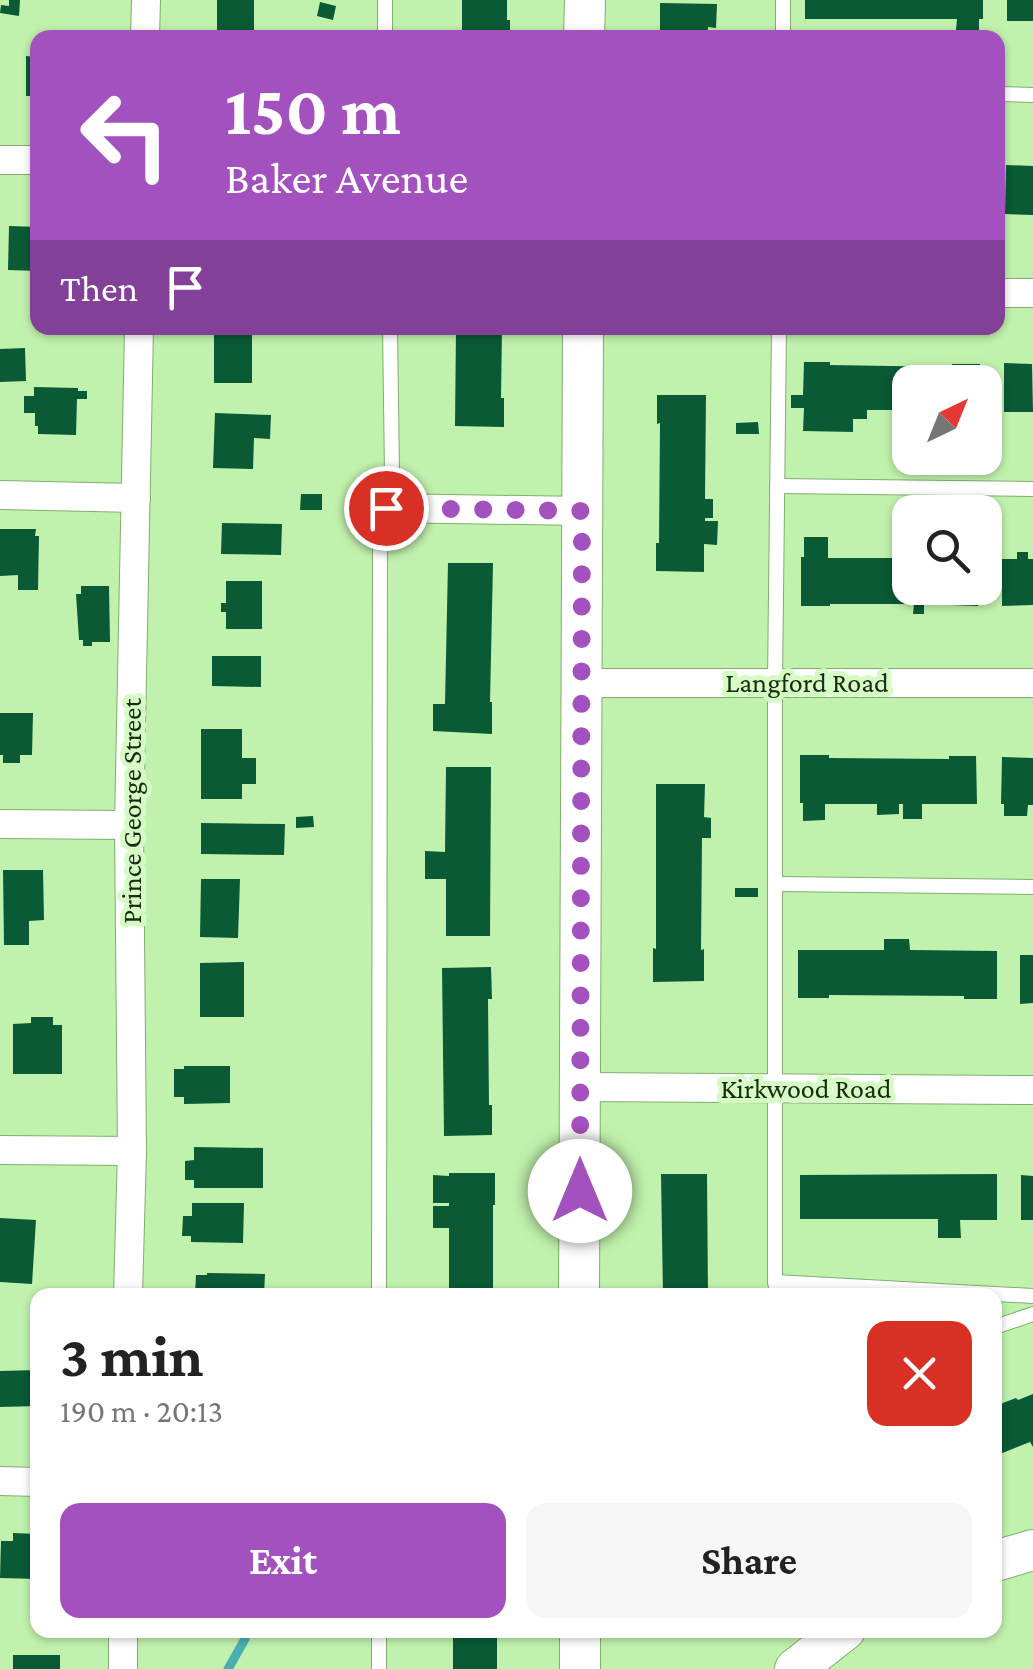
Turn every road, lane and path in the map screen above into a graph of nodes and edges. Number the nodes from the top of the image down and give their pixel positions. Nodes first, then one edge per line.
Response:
1 (146, 0) edge
2 (384, 0) edge
3 (584, 0) edge
4 (783, 0) edge
5 (145, 30) edge
6 (385, 30) edge
7 (584, 30) edge
8 (783, 30) edge
9 (1005, 94) edge
10 (1033, 95) edge
11 (0, 160) edge
12 (30, 160) edge
13 (1005, 293) edge
14 (1033, 294) edge
15 (139, 335) edge
16 (390, 335) edge
17 (583, 335) edge
18 (779, 335) edge
19 (777, 486) junction
20 (1033, 489) edge
21 (0, 496) edge
22 (136, 498) junction
23 (386, 508) junction
24 (582, 511) junction
25 (775, 682) junction
26 (1033, 683) edge
27 (582, 684) junction
28 (0, 824) edge
29 (129, 825) junction
30 (775, 884) junction
31 (1033, 887) edge
32 (580, 1088) junction
33 (774, 1088) junction
34 (1033, 1090) edge
35 (0, 1150) edge
36 (132, 1151) junction
37 (128, 1288) edge
38 (379, 1288) edge
39 (579, 1288) edge
40 (776, 1288) edge
41 (1002, 1295) edge
42 (1033, 1296) edge
43 (1033, 1314) edge
44 (1002, 1325) edge
45 (0, 1482) edge
46 (30, 1482) edge
47 (1033, 1550) edge
48 (1002, 1559) edge
49 (122, 1638) edge
50 (379, 1638) edge
51 (580, 1638) edge
52 (835, 1638) edge
53 (123, 1669) edge
54 (379, 1669) edge
55 (580, 1669) edge
56 (796, 1669) edge

1 - 5 street
2 - 6 lane
3 - 7 street
4 - 8 lane
9 - 10 lane
11 - 12 street
13 - 14 street
15 - 22 street, Prince George Street
16 - 23 lane
17 - 24 street
18 - 19 lane
19 - 20 lane
19 - 25 lane
21 - 22 street
22 - 29 street, Prince George Street
23 - 24 street
23 - 38 lane
24 - 27 street
25 - 26 street, Langford Road
25 - 27 street, Langford Road
25 - 30 lane
27 - 32 street
28 - 29 street
29 - 36 street, Prince George Street
30 - 31 lane
30 - 33 lane
32 - 33 street, Kirkwood Road
32 - 39 street
33 - 34 street, Kirkwood Road
33 - 40 lane
35 - 36 street
36 - 37 street, Prince George Street
41 - 42 lane
43 - 44 lane
45 - 46 street
47 - 48 street
49 - 53 street
50 - 54 lane
51 - 55 street
52 - 56 street

